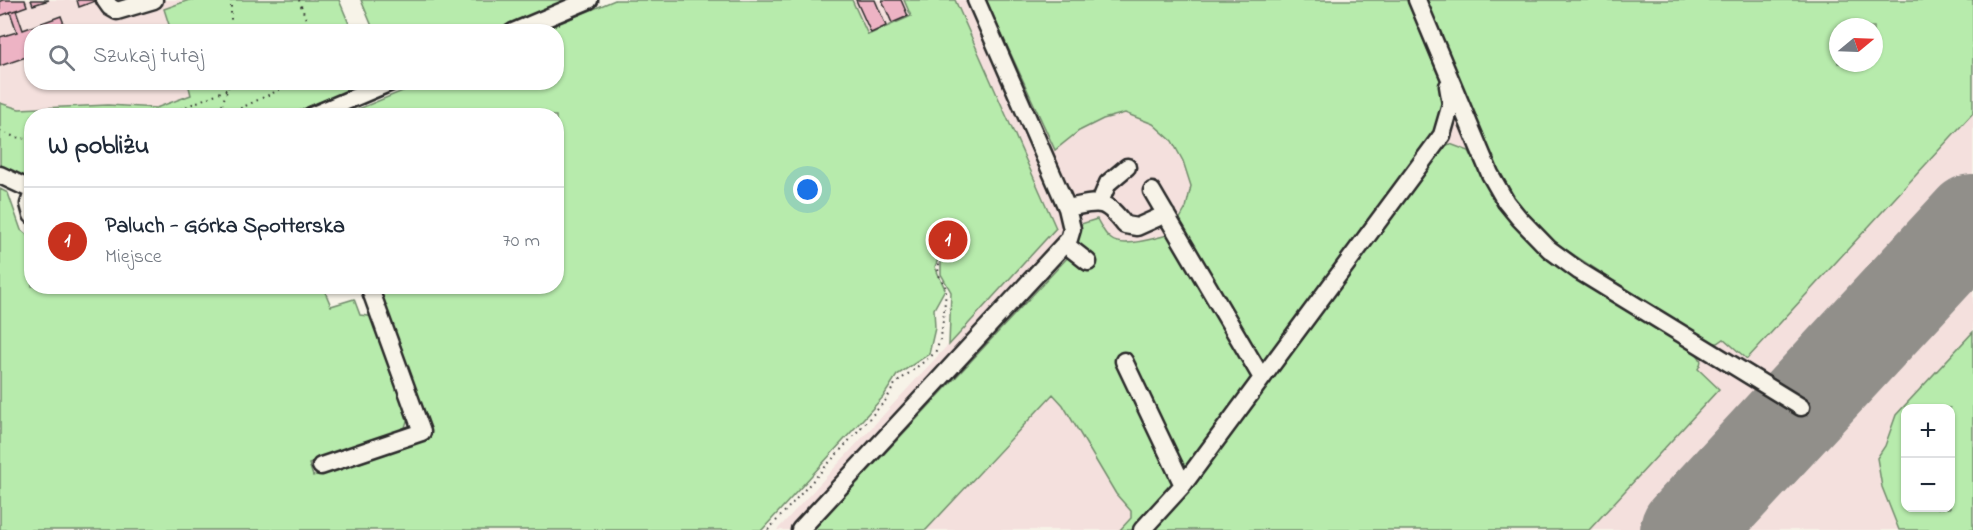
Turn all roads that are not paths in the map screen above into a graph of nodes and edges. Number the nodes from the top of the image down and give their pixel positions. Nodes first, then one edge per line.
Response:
1 (105, 0) edge
2 (154, 0) edge
3 (589, 0) edge
4 (976, 0) edge
5 (1417, 0) edge
6 (532, 24) edge
7 (1445, 67) junction
8 (372, 90) edge
9 (330, 108) edge
10 (1127, 167) dead end
11 (0, 175) edge
12 (24, 186) edge
13 (1152, 191) dead end
14 (1100, 202) junction
15 (1067, 208) junction
16 (1166, 214) junction
17 (1065, 244) junction
18 (1088, 262) dead end
19 (372, 294) edge
20 (1124, 361) dead end
21 (1262, 378) junction
22 (1800, 407) dead end
23 (321, 466) dead end
24 (1183, 485) junction
25 (800, 530) edge
26 (1142, 530) edge

1 - 2 lane
3 - 6 lane
4 - 15 lane
5 - 7 lane
7 - 21 lane
7 - 22 lane
8 - 9 lane
10 - 14 lane
11 - 12 lane
13 - 16 lane
14 - 15 lane
14 - 16 lane
15 - 17 lane
16 - 21 lane
17 - 18 lane
17 - 25 lane
19 - 23 lane
20 - 24 lane
21 - 24 lane
24 - 26 lane

